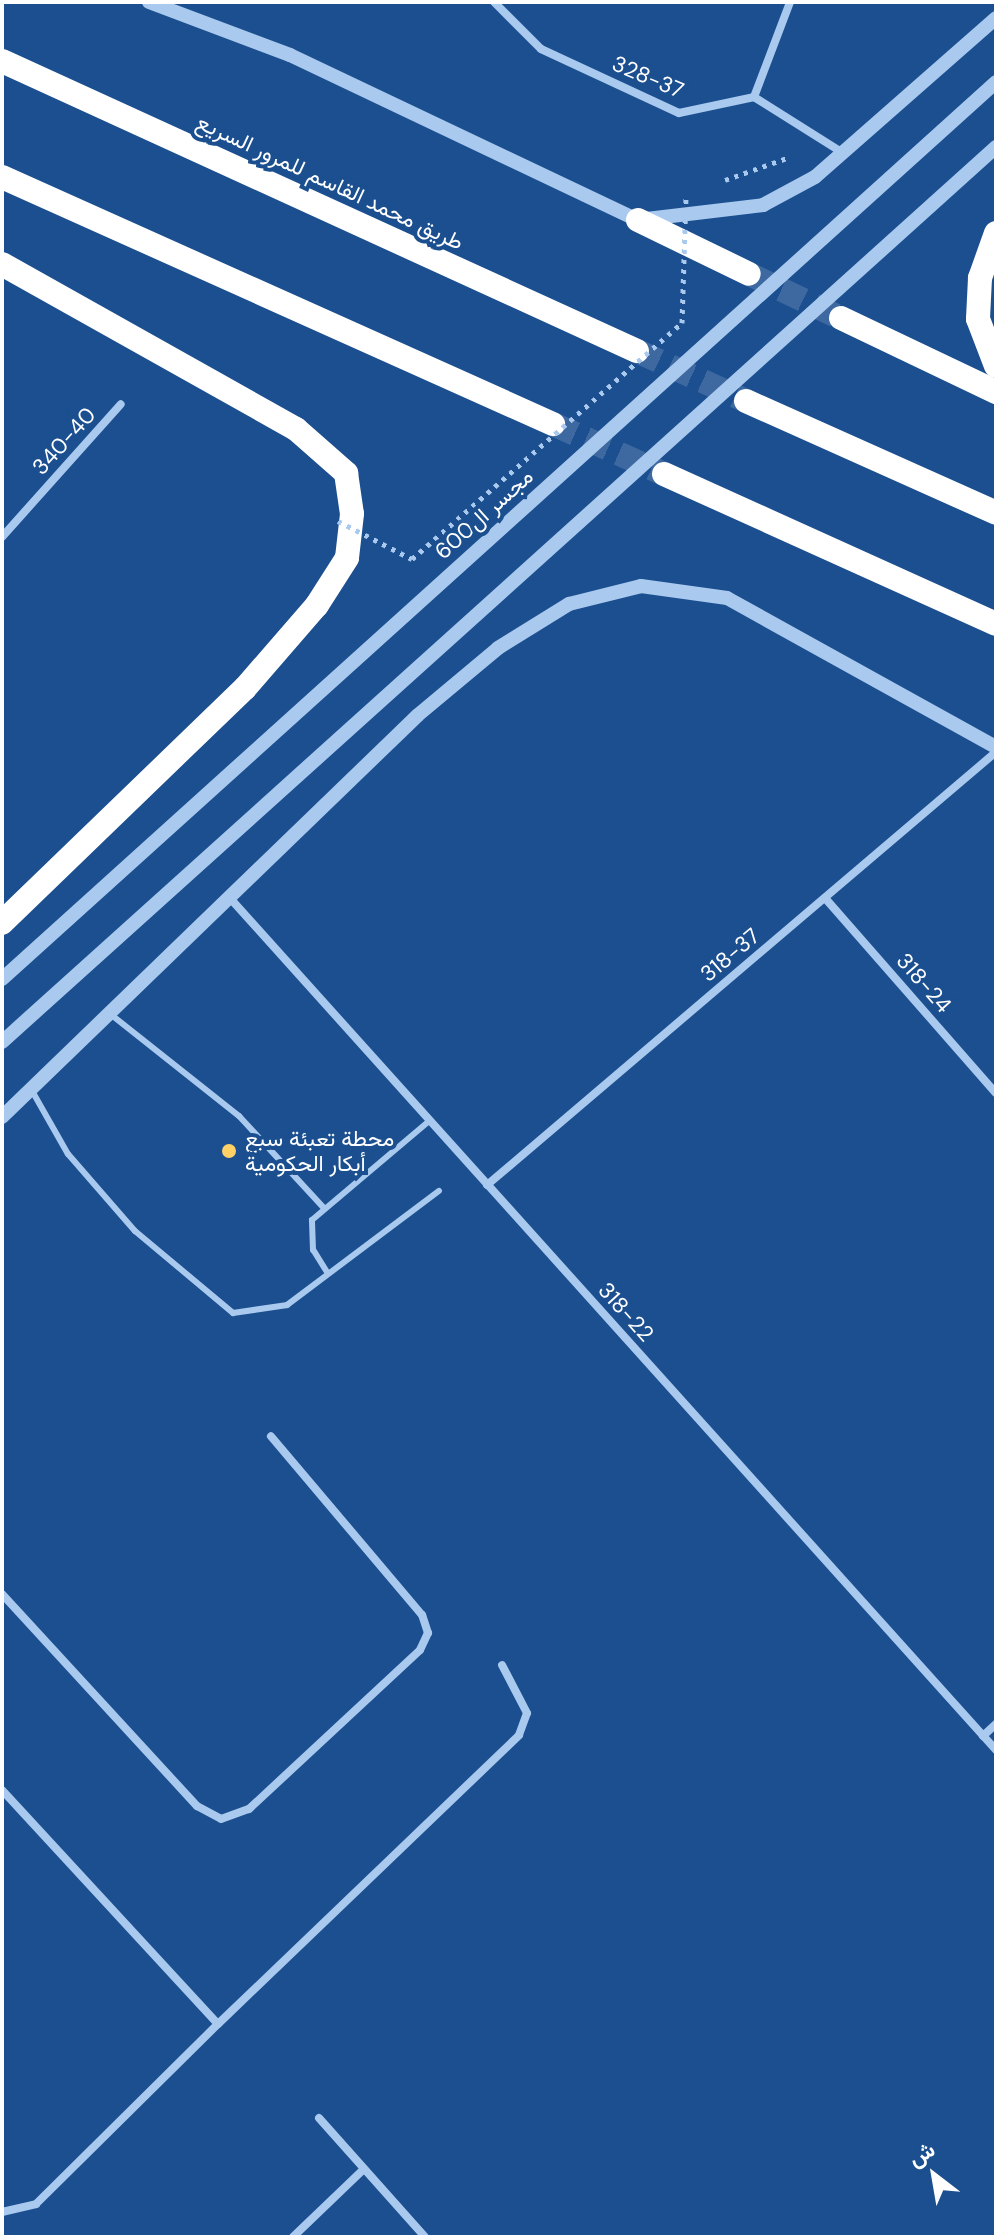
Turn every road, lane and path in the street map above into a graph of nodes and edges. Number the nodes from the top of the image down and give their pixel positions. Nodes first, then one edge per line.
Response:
1 (149, 2) edge
2 (494, 2) edge
3 (790, 2) edge
4 (996, 18) edge
5 (2, 61) edge
6 (996, 82) edge
7 (754, 97) junction
8 (996, 147) edge
9 (843, 153) junction
10 (790, 157) dead end
11 (2, 177) edge
12 (716, 184) dead end
13 (701, 189) dead end
14 (638, 220) junction
15 (996, 233) edge
16 (2, 264) edge
17 (749, 274) tunnel mouth
18 (841, 318) tunnel mouth
19 (637, 351) tunnel mouth
20 (996, 366) edge
21 (996, 392) edge
22 (746, 401) tunnel mouth
23 (121, 404) dead end
24 (553, 424) tunnel mouth
25 (664, 474) tunnel mouth
26 (996, 513) edge
27 (338, 521) dead end
28 (2, 537) edge
29 (996, 624) edge
30 (996, 749) edge
31 (229, 897) junction
32 (825, 898) junction
33 (2, 923) edge
34 (2, 979) edge
35 (109, 1013) junction
36 (2, 1042) edge
37 (31, 1089) junction
38 (996, 1093) edge
39 (2, 1117) edge
40 (429, 1121) junction
41 (487, 1185) junction
42 (439, 1191) dead end
43 (324, 1208) junction
44 (327, 1272) junction
45 (271, 1436) dead end
46 (2, 1594) edge
47 (502, 1665) dead end
48 (996, 1724) edge
49 (983, 1736) junction
50 (996, 1750) edge
51 (2, 1790) edge
52 (218, 2024) junction
53 (319, 2118) dead end
54 (364, 2169) junction
55 (2, 2212) edge
56 (293, 2237) edge
57 (425, 2237) edge

1 - 14 street
2 - 7 street, 328-37
3 - 7 street
4 - 9 street
5 - 19 highway, طريق محمد القاسم للمرور السريع
6 - 34 street, مجسر ال600, bridge
7 - 9 street
8 - 36 street, bridge
9 - 14 street
10 - 12 path
11 - 24 highway
13 - 27 path, bridge
14 - 17 highway
15 - 20 highway
16 - 33 highway
18 - 21 highway
22 - 26 highway
23 - 28 street, 340-40
25 - 29 highway
30 - 31 street
30 - 32 street, 318-37
31 - 35 street
31 - 40 street, 318-22
32 - 38 street, 318-24
32 - 41 street, 318-37
35 - 37 street
35 - 43 lane
37 - 39 street
37 - 44 lane
40 - 41 street, 318-22
40 - 43 lane
41 - 49 street, 318-22
42 - 44 lane
43 - 44 lane
45 - 46 street
47 - 52 street
48 - 49 street
49 - 50 street, 318-22
51 - 52 street
52 - 55 street
53 - 54 street
54 - 56 street
54 - 57 street

